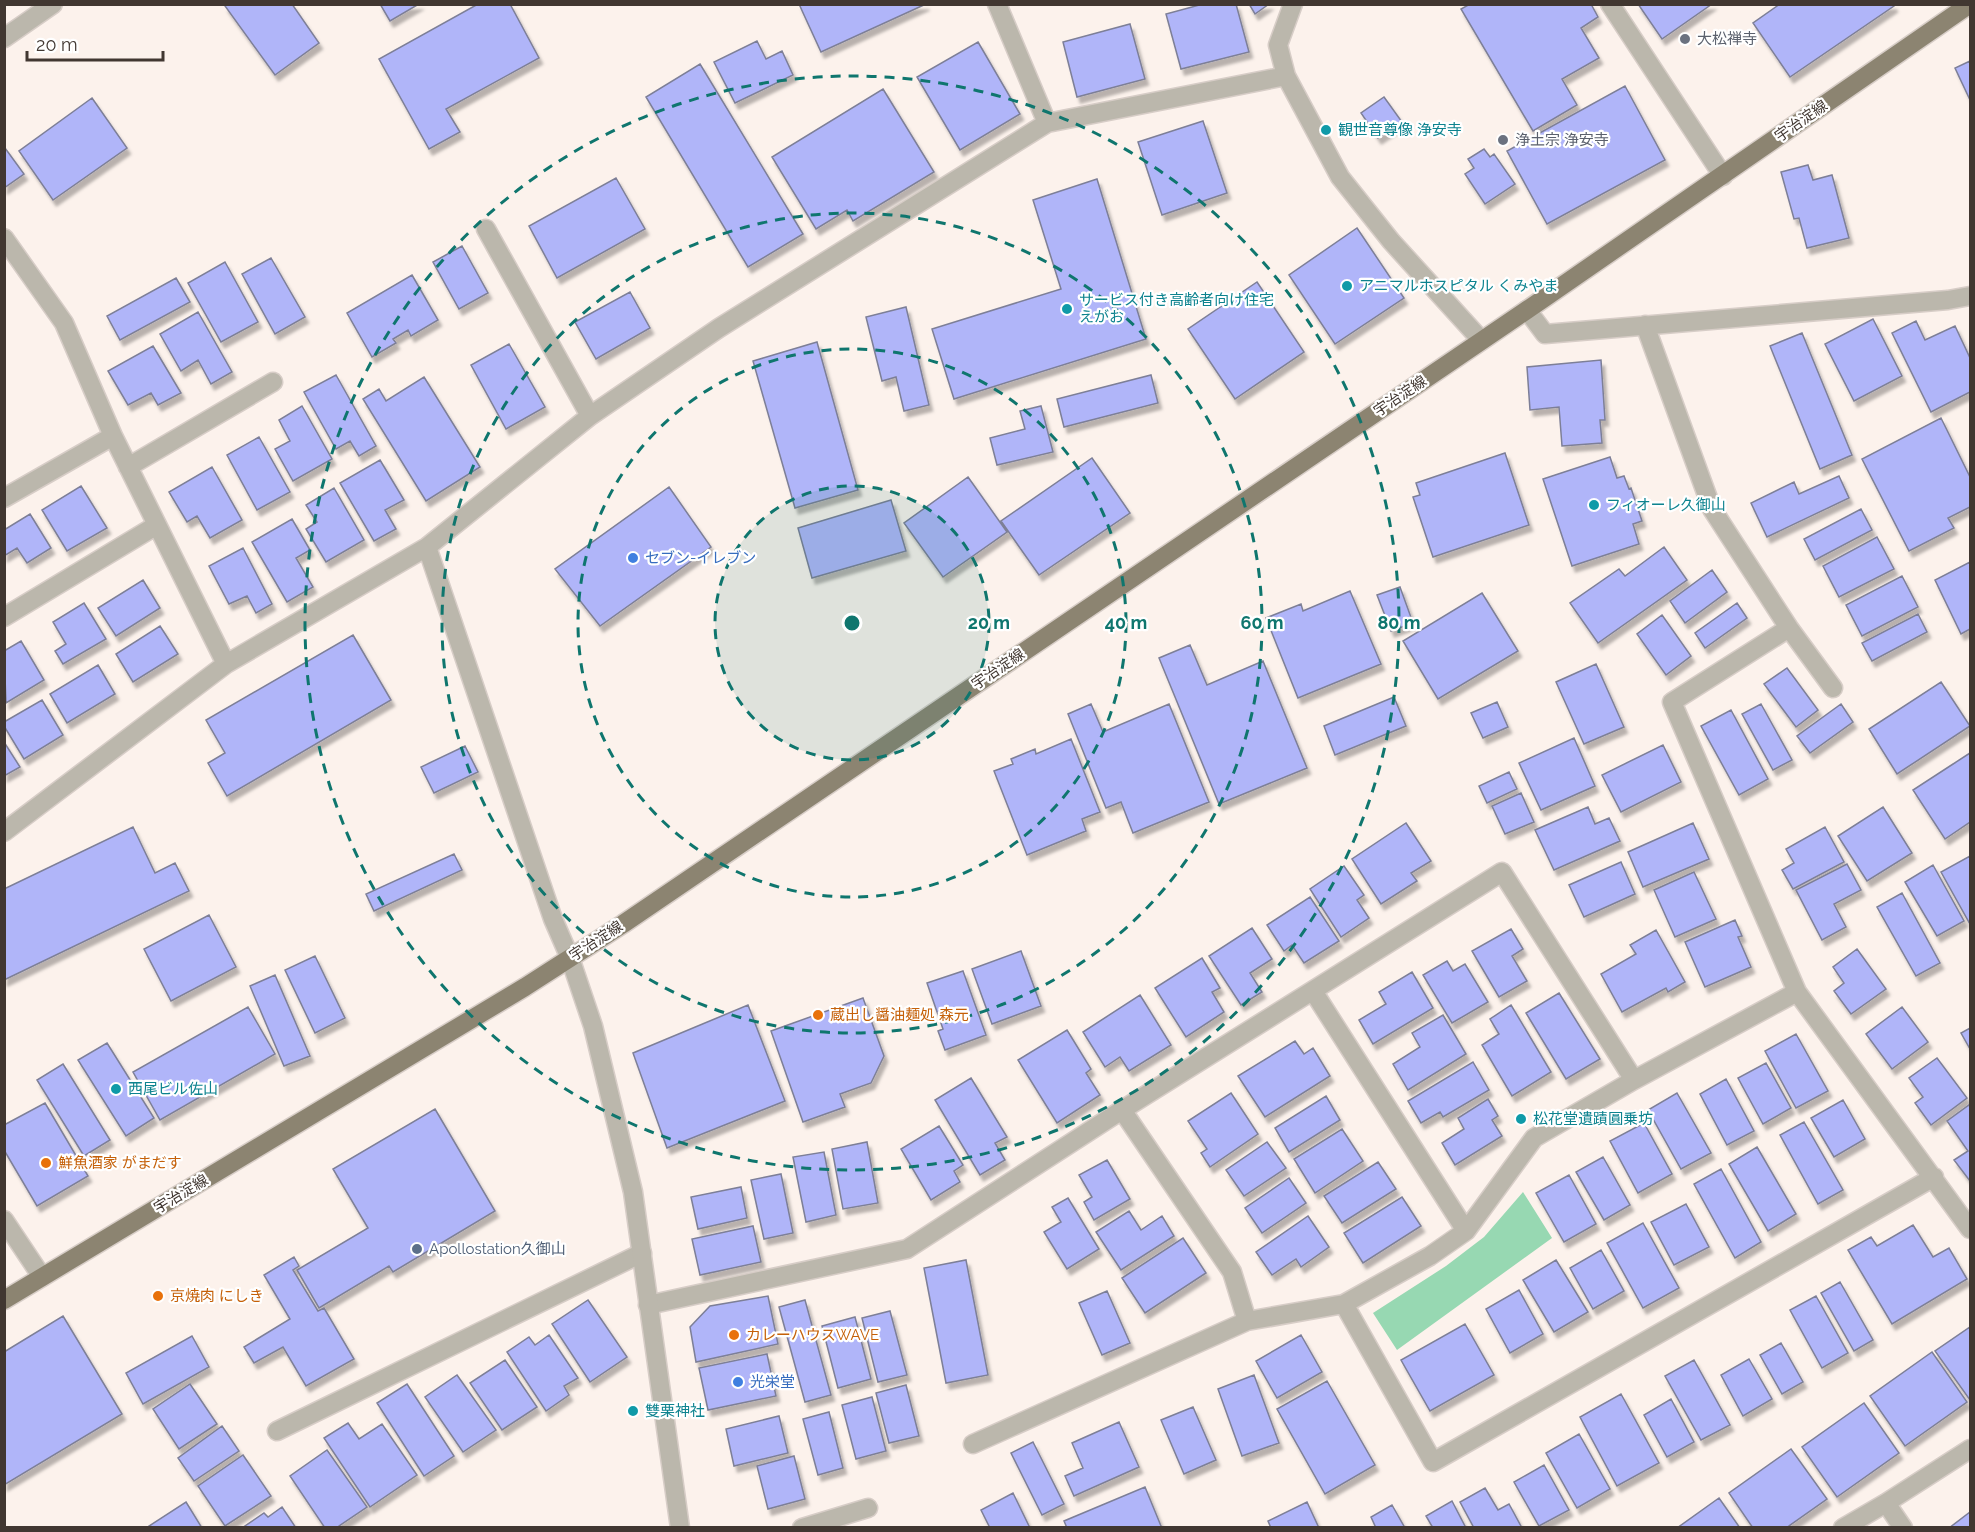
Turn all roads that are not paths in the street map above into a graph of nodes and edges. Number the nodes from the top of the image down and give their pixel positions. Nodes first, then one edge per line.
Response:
1 (53, 4) edge
2 (997, 4) edge
3 (1293, 4) edge
4 (1610, 4) edge
5 (1970, 4) edge
6 (4, 38) edge
7 (1286, 76) junction
8 (1047, 123) junction
9 (1723, 176) junction
10 (486, 229) dead end
11 (4, 238) edge
12 (1971, 296) edge
13 (1527, 310) junction
14 (1645, 325) junction
15 (1481, 340) junction
16 (273, 382) dead end
17 (590, 416) junction
18 (113, 436) junction
19 (128, 467) junction
20 (4, 498) edge
21 (157, 525) junction
22 (427, 547) junction
23 (4, 617) edge
24 (1789, 628) junction
25 (226, 664) junction
26 (1833, 688) dead end
27 (4, 832) edge
28 (570, 958) junction
29 (1313, 991) junction
30 (1797, 992) junction
31 (1634, 1080) junction
32 (1122, 1110) junction
33 (1934, 1176) junction
34 (4, 1220) edge
35 (1971, 1229) edge
36 (1466, 1231) junction
37 (642, 1253) junction
38 (42, 1277) junction
39 (4, 1299) edge
40 (1344, 1304) junction
41 (648, 1305) junction
42 (1247, 1321) junction
43 (277, 1431) dead end
44 (973, 1444) dead end
45 (1971, 1449) edge
46 (1886, 1503) junction
47 (868, 1508) dead end
48 (680, 1527) edge
49 (802, 1527) edge
50 (1844, 1527) edge
51 (1903, 1527) edge

1 - 6 street
2 - 8 street
3 - 7 street
4 - 9 street
5 - 9 main road, 宇治淀線
7 - 8 street
7 - 15 street
8 - 17 street
9 - 13 main road, 宇治淀線
10 - 17 street
11 - 18 street
12 - 14 street
13 - 14 street
13 - 15 main road, 宇治淀線
14 - 24 street
15 - 28 main road, 宇治淀線
16 - 19 street
17 - 22 street
18 - 19 street
18 - 20 street
19 - 21 street
21 - 23 street
21 - 25 street
22 - 25 street
22 - 28 street
24 - 26 street
24 - 30 street
25 - 27 street
28 - 37 street
28 - 38 main road, 宇治淀線
29 - 31 street
29 - 32 street
29 - 36 street
30 - 31 street
30 - 33 street
31 - 36 street
32 - 41 street
32 - 42 street
33 - 35 street
33 - 40 street
34 - 38 street
36 - 40 street
37 - 41 street
37 - 43 street
38 - 39 main road, 宇治淀線
40 - 42 street
41 - 48 street
42 - 44 street
45 - 46 street
46 - 50 street
46 - 51 street
47 - 49 street

